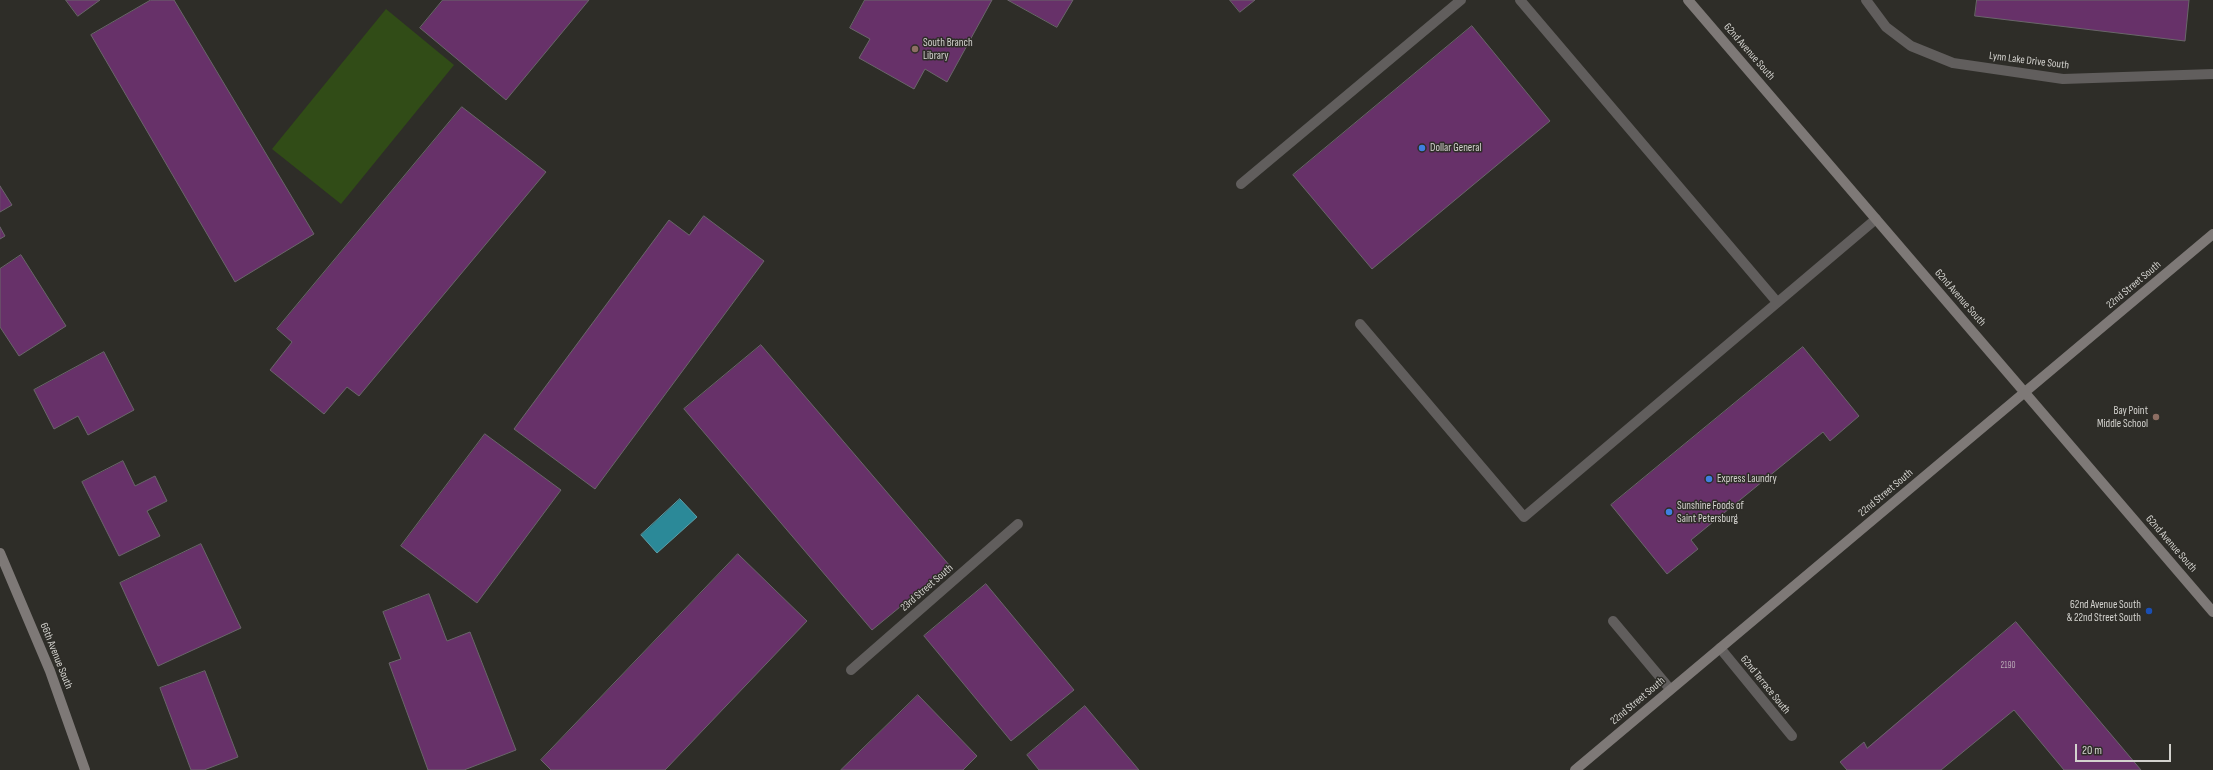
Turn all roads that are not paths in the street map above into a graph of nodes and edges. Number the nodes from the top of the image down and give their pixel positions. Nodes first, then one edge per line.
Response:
1 (1461, 0) edge
2 (1520, 0) edge
3 (1688, 0) edge
4 (1866, 0) edge
5 (2213, 74) edge
6 (1241, 184) dead end
7 (1876, 219) junction
8 (2213, 234) edge
9 (1777, 302) junction
10 (1360, 324) dead end
11 (2025, 392) junction
12 (1018, 524) dead end
13 (0, 553) edge
14 (2213, 612) edge
15 (1614, 622) dead end
16 (1720, 648) junction
17 (851, 670) dead end
18 (1670, 689) junction
19 (1792, 736) dead end
20 (86, 770) edge
21 (1575, 770) edge

1 - 6 street
2 - 9 street
3 - 7 street, 62nd Avenue South
4 - 5 street, Lynn Lake Drive South
7 - 9 street
7 - 11 street, 62nd Avenue South
8 - 11 street, 22nd Street South
9 - 10 street
11 - 14 street, 62nd Avenue South
11 - 16 street, 22nd Street South
12 - 17 street, 23rd Street South
13 - 20 street, 66th Avenue South
15 - 18 street
16 - 18 street, 22nd Street South
16 - 19 street, 62nd Terrace South
18 - 21 street, 22nd Street South

